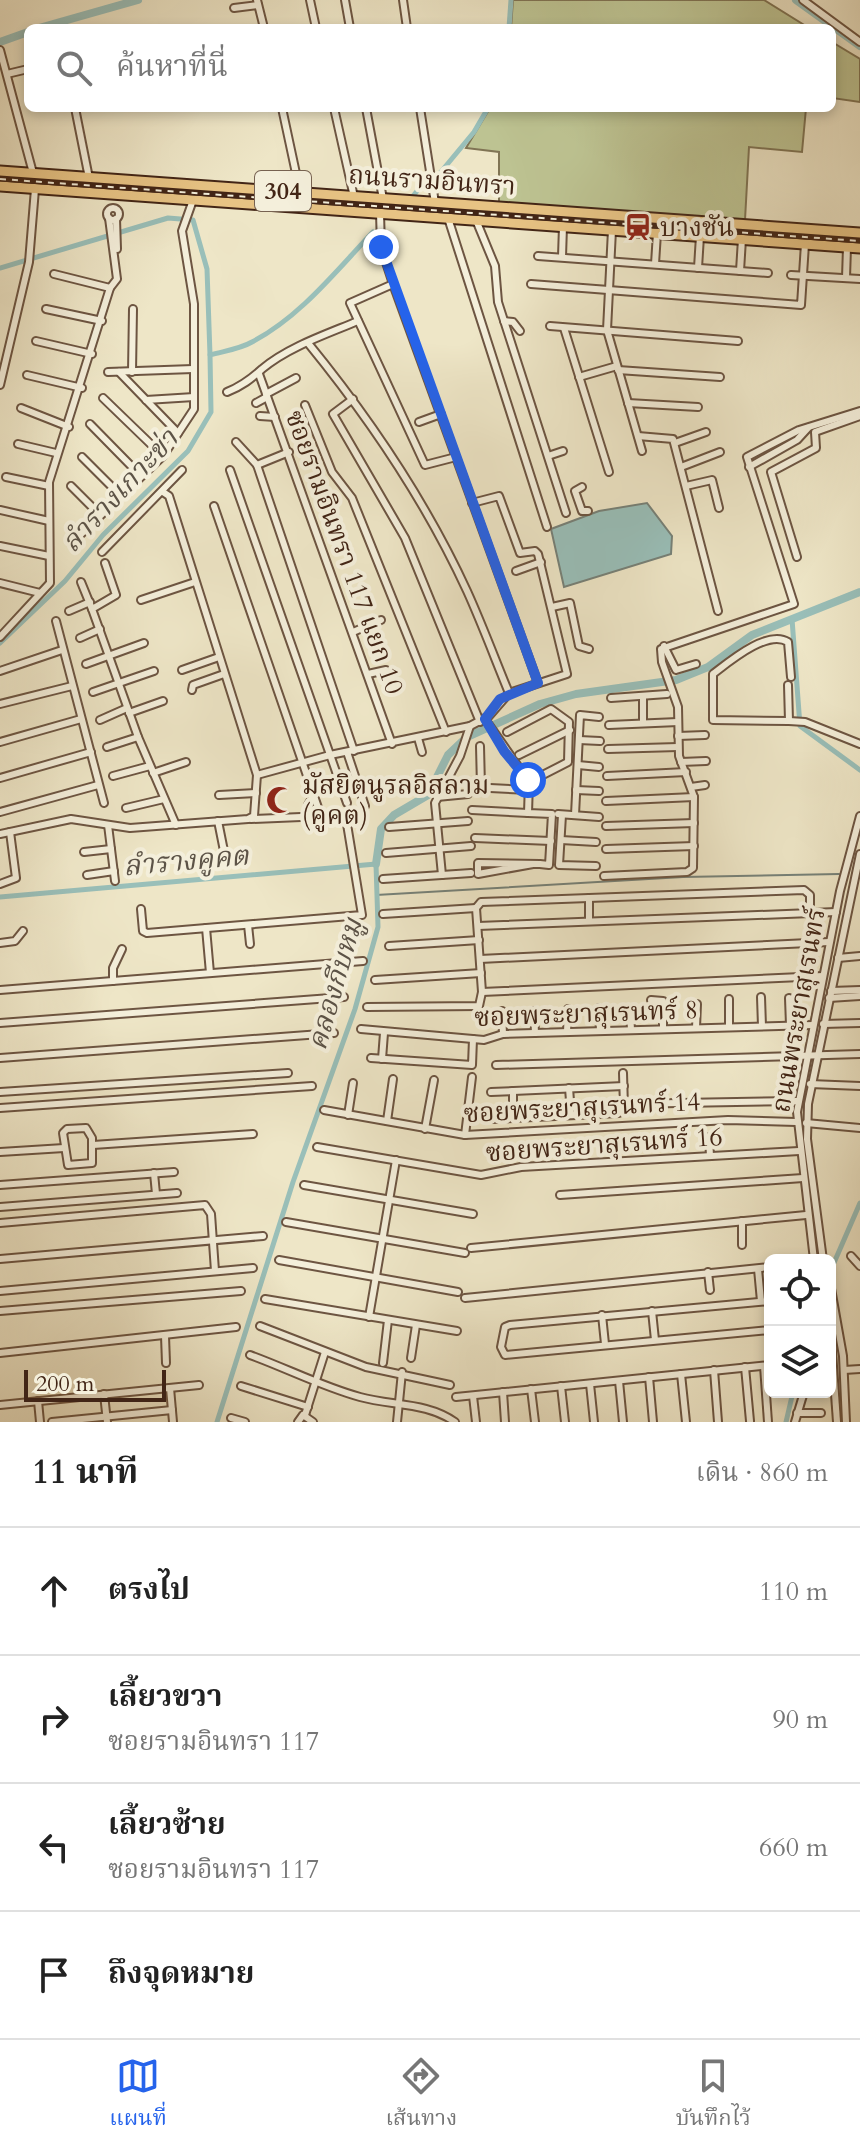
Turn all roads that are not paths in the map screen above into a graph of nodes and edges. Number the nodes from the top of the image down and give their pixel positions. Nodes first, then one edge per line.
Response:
1 (310, 0) edge
2 (345, 0) edge
3 (403, 0) edge
4 (803, 0) edge
5 (258, 2) edge
6 (234, 8) dead end
7 (263, 24) edge
8 (315, 24) edge
9 (349, 24) edge
10 (406, 24) edge
11 (836, 24) edge
12 (836, 24) edge
13 (860, 42) edge
14 (1, 53) edge
15 (5, 76) edge
16 (76, 112) edge
17 (283, 112) edge
18 (335, 112) edge
19 (367, 112) edge
20 (421, 112) edge
21 (0, 171) edge
22 (33, 173) junction
23 (89, 178) junction
24 (0, 186) edge
25 (35, 189) junction
26 (300, 192) junction
27 (116, 194) junction
28 (354, 197) junction
29 (383, 199) junction
30 (193, 200) junction
31 (435, 203) junction
32 (562, 211) junction
33 (380, 213) junction
34 (448, 218) junction
35 (476, 220) junction
36 (562, 226) junction
37 (612, 230) junction
38 (657, 233) junction
39 (860, 233) edge
40 (700, 236) junction
41 (742, 239) junction
42 (805, 244) junction
43 (847, 247) junction
44 (860, 248) edge
45 (538, 256) dead end
46 (562, 257) junction
47 (610, 261) junction
48 (655, 264) junction
49 (698, 268) junction
50 (740, 271) junction
51 (768, 273) dead end
52 (54, 274) dead end
53 (791, 275) dead end
54 (805, 276) junction
55 (846, 278) junction
56 (860, 279) edge
57 (393, 284) junction
58 (531, 284) dead end
59 (110, 288) junction
60 (608, 290) junction
61 (46, 309) dead end
62 (133, 309) dead end
63 (102, 321) junction
64 (358, 321) junction
65 (504, 321) junction
66 (550, 326) dead end
67 (564, 328) junction
68 (607, 330) junction
69 (520, 331) dead end
70 (36, 341) dead end
71 (738, 341) dead end
72 (308, 343) junction
73 (92, 354) junction
74 (617, 368) junction
75 (193, 369) junction
76 (108, 372) dead end
77 (119, 372) junction
78 (132, 372) junction
79 (259, 374) junction
80 (27, 375) dead end
81 (579, 377) junction
82 (720, 377) dead end
83 (296, 378) dead end
84 (0, 385) edge
85 (82, 388) junction
86 (227, 392) dead end
87 (267, 396) junction
88 (194, 397) junction
89 (103, 398) dead end
90 (353, 399) junction
91 (146, 400) junction
92 (256, 403) dead end
93 (628, 403) junction
94 (305, 405) dead end
95 (698, 407) dead end
96 (21, 408) dead end
97 (441, 414) junction
98 (860, 414) edge
99 (260, 416) dead end
100 (275, 417) junction
101 (419, 422) dead end
102 (90, 424) dead end
103 (69, 427) junction
104 (706, 432) dead end
105 (178, 433) junction
106 (638, 436) junction
107 (236, 442) dead end
108 (675, 443) junction
109 (18, 444) dead end
110 (563, 451) dead end
111 (642, 451) dead end
112 (289, 452) junction
113 (720, 452) dead end
114 (56, 453) junction
115 (163, 456) junction
116 (548, 456) junction
117 (82, 457) dead end
118 (456, 457) junction
119 (257, 465) junction
120 (681, 467) junction
121 (182, 470) dead end
122 (230, 470) dead end
123 (609, 472) dead end
124 (141, 476) junction
125 (6, 477) dead end
126 (49, 486) junction
127 (71, 486) dead end
128 (686, 486) junction
129 (582, 487) dead end
130 (163, 492) junction
131 (121, 496) junction
132 (577, 501) junction
133 (472, 503) junction
134 (214, 506) dead end
135 (719, 508) dead end
136 (0, 510) edge
137 (588, 511) dead end
138 (100, 515) junction
139 (49, 521) junction
140 (547, 527) dead end
141 (79, 536) dead end
142 (0, 546) edge
143 (102, 552) dead end
144 (49, 556) junction
145 (797, 557) dead end
146 (541, 562) junction
147 (105, 563) dead end
148 (516, 571) dead end
149 (81, 582) dead end
150 (195, 582) junction
151 (0, 583) edge
152 (40, 593) junction
153 (141, 600) dead end
154 (91, 605) junction
155 (552, 607) junction
156 (69, 611) dead end
157 (718, 611) dead end
158 (0, 620) edge
159 (381, 620) dead end
160 (56, 621) dead end
161 (11, 623) junction
162 (100, 629) junction
163 (353, 632) junction
164 (0, 637) edge
165 (80, 638) dead end
166 (144, 643) dead end
167 (664, 646) junction
168 (589, 649) dead end
169 (62, 650) junction
170 (110, 655) junction
171 (219, 657) junction
172 (86, 664) dead end
173 (696, 664) dead end
174 (182, 670) dead end
175 (386, 670) dead end
176 (0, 671) edge
177 (154, 671) dead end
178 (224, 674) junction
179 (368, 674) junction
180 (120, 683) junction
181 (538, 683) junction
182 (72, 686) junction
183 (192, 690) dead end
184 (93, 692) dead end
185 (670, 692) junction
186 (509, 693) junction
187 (643, 696) junction
188 (611, 698) dead end
189 (163, 701) dead end
190 (0, 704) edge
191 (128, 711) junction
192 (599, 717) dead end
193 (81, 719) junction
194 (100, 720) dead end
195 (792, 721) junction
196 (485, 722) junction
197 (678, 722) junction
198 (643, 723) junction
199 (609, 725) dead end
200 (470, 729) junction
201 (570, 730) junction
202 (446, 732) junction
203 (507, 732) dead end
204 (705, 735) dead end
205 (678, 736) junction
206 (138, 737) junction
207 (418, 738) junction
208 (579, 740) junction
209 (600, 741) dead end
210 (0, 742) edge
211 (392, 744) junction
212 (860, 744) edge
213 (480, 746) dead end
214 (107, 747) dead end
215 (678, 747) junction
216 (608, 749) dead end
217 (91, 752) junction
218 (350, 752) junction
219 (422, 752) dead end
220 (330, 755) junction
221 (519, 755) dead end
222 (305, 761) junction
223 (706, 761) dead end
224 (186, 762) dead end
225 (681, 762) junction
226 (578, 765) junction
227 (599, 767) dead end
228 (152, 770) junction
229 (686, 772) junction
230 (257, 775) junction
231 (113, 776) dead end
232 (607, 776) dead end
233 (0, 778) edge
234 (98, 785) junction
235 (705, 785) dead end
236 (529, 786) junction
237 (481, 787) junction
238 (691, 787) junction
239 (576, 790) junction
240 (599, 791) dead end
241 (256, 793) junction
242 (315, 793) junction
243 (219, 795) dead end
244 (437, 797) junction
245 (694, 797) junction
246 (164, 799) junction
247 (606, 801) dead end
248 (104, 803) dead end
249 (347, 803) dead end
250 (308, 805) dead end
251 (365, 806) dead end
252 (126, 808) dead end
253 (472, 810) dead end
254 (0, 812) edge
255 (528, 813) junction
256 (552, 814) junction
257 (562, 815) junction
258 (575, 815) junction
259 (860, 816) edge
260 (301, 817) dead end
261 (599, 817) dead end
262 (346, 818) dead end
263 (251, 819) junction
264 (218, 821) junction
265 (468, 821) dead end
266 (436, 823) junction
267 (694, 823) junction
268 (108, 825) junction
269 (176, 825) junction
270 (324, 825) dead end
271 (606, 826) dead end
272 (389, 827) dead end
273 (10, 832) junction
274 (0, 834) edge
275 (475, 838) dead end
276 (561, 840) junction
277 (551, 841) junction
278 (596, 842) dead end
279 (471, 846) dead end
280 (694, 846) junction
281 (111, 849) junction
282 (439, 849) junction
283 (606, 849) dead end
284 (84, 852) dead end
285 (386, 853) dead end
286 (860, 854) edge
287 (226, 861) dead end
288 (533, 864) junction
289 (596, 866) dead end
290 (114, 871) junction
291 (471, 873) dead end
292 (87, 875) dead end
293 (442, 875) junction
294 (604, 876) dead end
295 (383, 879) dead end
296 (115, 881) dead end
297 (0, 884) edge
298 (589, 898) junction
299 (860, 903) edge
300 (849, 904) junction
301 (476, 908) junction
302 (141, 909) dead end
303 (836, 912) junction
304 (810, 913) junction
305 (383, 914) dead end
306 (589, 921) junction
307 (248, 925) junction
308 (478, 926) junction
309 (206, 928) junction
310 (23, 931) dead end
311 (479, 940) junction
312 (829, 942) junction
313 (0, 943) edge
314 (250, 944) dead end
315 (389, 946) dead end
316 (122, 949) dead end
317 (860, 956) edge
318 (838, 958) junction
319 (480, 959) junction
320 (363, 961) dead end
321 (210, 973) junction
322 (481, 973) junction
323 (823, 976) junction
324 (375, 980) dead end
325 (113, 981) junction
326 (0, 990) edge
327 (860, 990) edge
328 (482, 992) junction
329 (830, 994) junction
330 (860, 996) edge
331 (344, 997) dead end
332 (761, 997) dead end
333 (789, 998) dead end
334 (729, 999) dead end
335 (651, 1000) dead end
336 (697, 1004) dead end
337 (367, 1007) dead end
338 (599, 1008) dead end
339 (568, 1009) dead end
340 (630, 1010) dead end
341 (502, 1011) dead end
342 (534, 1011) dead end
343 (0, 1023) edge
344 (860, 1023) edge
345 (823, 1024) junction
346 (790, 1025) junction
347 (813, 1025) junction
348 (762, 1026) junction
349 (729, 1027) junction
350 (696, 1028) junction
351 (361, 1029) dead end
352 (663, 1029) junction
353 (631, 1030) junction
354 (600, 1031) junction
355 (567, 1032) junction
356 (334, 1033) dead end
357 (384, 1033) junction
358 (535, 1033) junction
359 (503, 1034) junction
360 (473, 1039) junction
361 (860, 1054) edge
362 (806, 1055) junction
363 (816, 1055) junction
364 (0, 1058) edge
365 (371, 1058) dead end
366 (382, 1059) junction
367 (496, 1065) dead end
368 (288, 1073) dead end
369 (623, 1073) dead end
370 (472, 1077) dead end
371 (393, 1079) dead end
372 (434, 1080) dead end
373 (353, 1083) dead end
374 (810, 1084) junction
375 (312, 1086) dead end
376 (624, 1086) junction
377 (860, 1086) edge
378 (569, 1088) junction
379 (513, 1091) junction
380 (0, 1092) edge
381 (491, 1092) dead end
382 (798, 1101) junction
383 (624, 1104) junction
384 (0, 1108) edge
385 (324, 1110) dead end
386 (571, 1114) junction
387 (348, 1115) junction
388 (513, 1118) junction
389 (492, 1119) dead end
390 (387, 1121) junction
391 (796, 1122) junction
392 (806, 1123) junction
393 (860, 1128) edge
394 (425, 1129) junction
395 (253, 1134) dead end
396 (465, 1135) junction
397 (709, 1137) dead end
398 (93, 1145) junction
399 (317, 1147) dead end
400 (64, 1148) junction
401 (799, 1151) junction
402 (0, 1152) edge
403 (710, 1156) junction
404 (396, 1160) junction
405 (174, 1172) dead end
406 (154, 1173) junction
407 (803, 1178) junction
408 (0, 1185) edge
409 (304, 1185) dead end
410 (177, 1193) dead end
411 (156, 1194) junction
412 (560, 1195) dead end
413 (389, 1200) junction
414 (0, 1207) edge
415 (473, 1214) dead end
416 (806, 1215) junction
417 (742, 1221) junction
418 (286, 1222) dead end
419 (0, 1223) edge
420 (263, 1236) dead end
421 (382, 1238) junction
422 (212, 1239) junction
423 (742, 1245) dead end
424 (813, 1254) edge
425 (822, 1254) edge
426 (851, 1256) dead end
427 (0, 1259) edge
428 (279, 1260) dead end
429 (860, 1266) edge
430 (253, 1268) dead end
431 (764, 1268) edge
432 (758, 1269) junction
433 (215, 1271) junction
434 (708, 1272) junction
435 (376, 1278) junction
436 (710, 1290) dead end
437 (0, 1291) edge
438 (241, 1291) dead end
439 (458, 1292) dead end
440 (465, 1298) dead end
441 (265, 1299) dead end
442 (761, 1301) joint
443 (836, 1307) edge
444 (0, 1311) edge
445 (652, 1311) junction
446 (602, 1315) junction
447 (369, 1317) junction
448 (388, 1320) junction
449 (416, 1325) junction
450 (260, 1326) dead end
451 (236, 1327) dead end
452 (457, 1331) dead end
453 (764, 1331) edge
454 (165, 1336) junction
455 (655, 1340) junction
456 (605, 1344) junction
457 (325, 1352) junction
458 (0, 1353) edge
459 (250, 1355) dead end
460 (411, 1358) dead end
461 (166, 1363) dead end
462 (383, 1363) dead end
463 (764, 1365) edge
464 (745, 1367) junction
465 (860, 1369) edge
466 (714, 1370) junction
467 (844, 1370) junction
468 (402, 1372) junction
469 (681, 1374) junction
470 (649, 1377) junction
471 (316, 1379) junction
472 (619, 1381) junction
473 (590, 1384) junction
474 (199, 1385) dead end
475 (450, 1385) dead end
476 (241, 1386) dead end
477 (561, 1386) junction
478 (170, 1388) junction
479 (531, 1389) junction
480 (503, 1392) junction
481 (104, 1394) junction
482 (473, 1396) junction
483 (456, 1397) dead end
484 (768, 1398) edge
485 (802, 1398) edge
486 (835, 1398) edge
487 (38, 1401) junction
488 (399, 1403) junction
489 (0, 1405) edge
490 (308, 1407) junction
491 (172, 1410) junction
492 (797, 1413) junction
493 (821, 1413) dead end
494 (231, 1418) dead end
495 (107, 1419) edge
496 (309, 1420) edge
497 (750, 1421) edge
498 (40, 1422) edge
499 (52, 1422) edge
500 (173, 1422) edge
501 (245, 1422) edge
502 (298, 1422) edge
503 (397, 1422) edge
504 (455, 1422) edge
505 (476, 1422) edge
506 (505, 1422) edge
507 (535, 1422) edge
508 (565, 1422) edge
509 (594, 1422) edge
510 (623, 1422) edge
511 (653, 1422) edge
512 (686, 1422) edge
513 (718, 1422) edge
514 (768, 1422) edge
515 (795, 1422) edge
516 (837, 1422) edge
517 (846, 1422) edge

1 - 8 street
2 - 9 street
3 - 10 street
4 - 12 street
5 - 6 street
5 - 7 street
11 - 13 street
14 - 15 street
15 - 22 street
16 - 23 street
17 - 26 street
18 - 28 street
19 - 29 street
20 - 31 street
21 - 22 highway, ถนนรามอินทรา / 304
22 - 23 highway, ถนนรามอินทรา / 304
23 - 26 highway, ถนนรามอินทรา / 304
24 - 25 highway, ถนนรามอินทรา / 304
25 - 27 highway, ถนนรามอินทรา / 304
25 - 84 street
26 - 28 highway, ถนนรามอินทรา / 304
27 - 30 highway, ถนนรามอินทรา / 304
27 - 59 street
28 - 29 highway, ถนนรามอินทรา / 304
29 - 31 highway, ถนนรามอินทรา / 304
30 - 33 highway, ถนนรามอินทรา / 304
30 - 75 street
31 - 32 highway, ถนนรามอินทรา / 304
32 - 36 highway
32 - 39 highway, ถนนรามอินทรา / 304
33 - 34 highway, ถนนรามอินทรา / 304
33 - 57 street
34 - 35 highway, ถนนรามอินทรา / 304
34 - 140 street
35 - 36 highway, ถนนรามอินทรา / 304
35 - 65 street
36 - 37 highway, ถนนรามอินทรา / 304
36 - 46 street
37 - 38 highway, ถนนรามอินทรา / 304
37 - 47 street
38 - 40 highway, ถนนรามอินทรา / 304
38 - 48 street
40 - 41 highway, ถนนรามอินทรา / 304
40 - 49 street
41 - 42 highway, ถนนรามอินทรา / 304
41 - 50 street
42 - 43 highway, ถนนรามอินทรา / 304
42 - 54 street
43 - 44 highway, ถนนรามอินทรา / 304
43 - 55 street
45 - 46 street
46 - 47 street
47 - 48 street
47 - 60 street
48 - 49 street
49 - 50 street
50 - 51 street
52 - 59 street
53 - 54 street
54 - 55 street
54 - 60 street
55 - 56 street
57 - 64 street
57 - 97 street
58 - 60 street
59 - 63 street
60 - 68 street
61 - 63 street
62 - 78 street
63 - 73 street
64 - 72 street
64 - 118 street
65 - 69 street
65 - 116 street
66 - 67 street
67 - 68 street
67 - 81 street
68 - 71 street
68 - 74 street
70 - 73 street
72 - 79 street
72 - 90 street
73 - 85 street
74 - 81 street
74 - 82 street
74 - 93 street
75 - 78 street
75 - 88 street
76 - 77 street
77 - 78 street
77 - 91 street
79 - 86 street
79 - 87 street, ซอยรามอินทรา 117 แยก 10
80 - 85 street
81 - 123 street
83 - 87 street
85 - 103 street
87 - 92 street
87 - 100 street, ซอยรามอินทรา 117 แยก 10
88 - 91 street
88 - 105 street
89 - 115 street
90 - 186 street
90 - 196 street
91 - 105 street
93 - 95 street
93 - 106 street
94 - 202 street
96 - 103 street
97 - 101 street
97 - 118 street
98 - 145 street
98 - 167 street
99 - 100 street
100 - 112 street, ซอยรามอินทรา 117 แยก 10
102 - 124 street
103 - 114 street
104 - 108 street
105 - 115 street
106 - 108 street
106 - 111 street
107 - 119 street
108 - 120 street
109 - 114 street
110 - 116 street
112 - 119 street
112 - 163 street, ซอยรามอินทรา 117 แยก 10
113 - 120 street
114 - 126 street
115 - 124 street
116 - 132 street
117 - 131 street
118 - 133 street
119 - 218 street
120 - 128 street
121 - 130 street
122 - 220 street
124 - 131 street
125 - 126 street
126 - 139 street
127 - 138 street
128 - 135 street
128 - 157 street
129 - 132 street
130 - 143 street
130 - 150 street
131 - 138 street
132 - 137 street
133 - 146 street
133 - 181 street
134 - 222 street
136 - 139 street
138 - 141 street
139 - 144 street
142 - 144 street
144 - 152 street
146 - 148 street
146 - 155 street
147 - 154 street
149 - 154 street
150 - 153 street
150 - 171 street
151 - 152 street
152 - 161 street
154 - 156 street
154 - 162 street
155 - 168 street
155 - 181 street
158 - 161 street
159 - 163 street
160 - 169 street
161 - 164 street
162 - 165 street
162 - 170 street
163 - 179 street, ซอยรามอินทรา 117 แยก 10
166 - 170 street
167 - 173 street
167 - 185 street
169 - 176 street
169 - 182 street
170 - 172 street
170 - 180 street
171 - 174 street
171 - 178 street
175 - 179 street
177 - 180 street
178 - 183 street
178 - 230 street
179 - 211 street, ซอยรามอินทรา 117 แยก 10
180 - 184 street
180 - 191 street
181 - 186 street
182 - 190 street
182 - 193 street
185 - 187 street
185 - 197 street
186 - 196 street
187 - 188 street
187 - 198 street
189 - 191 street
191 - 194 street
191 - 206 street
192 - 208 street
193 - 210 street
193 - 217 street
195 - 195 street
195 - 212 street
196 - 200 street
196 - 236 street
197 - 198 street
197 - 205 street
198 - 199 street
200 - 202 street
200 - 244 street
201 - 203 street
201 - 221 street
201 - 236 street
202 - 207 street
204 - 205 street
205 - 215 street
206 - 214 street
206 - 228 street
207 - 211 street
207 - 219 street
208 - 209 street
208 - 226 street
211 - 218 street
213 - 237 street
215 - 216 street
215 - 225 street
217 - 233 street
217 - 234 street
218 - 220 street
218 - 251 street
220 - 222 street
220 - 249 street
222 - 230 street
222 - 242 street
223 - 225 street
224 - 228 street
225 - 229 street
226 - 227 street
226 - 239 street
228 - 231 street
228 - 246 street
229 - 232 street
229 - 238 street
230 - 241 street
234 - 248 street
234 - 254 street
235 - 238 street
236 - 237 street
236 - 255 street
237 - 244 street
238 - 245 street
239 - 240 street
239 - 258 street
241 - 243 street
241 - 263 street
242 - 250 street
242 - 270 street
244 - 266 street
245 - 247 street
245 - 267 street
246 - 252 street
246 - 269 street
253 - 255 street
255 - 256 street
256 - 257 street
256 - 277 street
257 - 258 street
257 - 276 street
258 - 261 street
259 - 303 street, ถนนพระยาสุเรนทร์
260 - 263 street
262 - 307 street
263 - 264 street
264 - 269 street
264 - 287 street
265 - 266 street
266 - 272 street
266 - 282 street
267 - 271 street
267 - 280 street
268 - 269 street
268 - 273 street
268 - 281 street
273 - 274 street
273 - 297 street
275 - 277 street
276 - 278 street
276 - 289 street
277 - 288 street
279 - 282 street
280 - 283 street
280 - 294 street
281 - 284 street
281 - 290 street
282 - 285 street
282 - 293 street
286 - 300 street, ถนนพระยาสุเรนทร์
288 - 288 street
290 - 292 street
290 - 296 street
291 - 293 street
293 - 295 street
298 - 301 street
298 - 304 street
298 - 306 street
299 - 300 street
300 - 318 street, ถนนพระยาสุเรนทร์
301 - 305 street
301 - 308 street
302 - 309 street
303 - 304 street
303 - 312 street, ถนนพระยาสุเรนทร์
304 - 306 street
306 - 308 street
307 - 309 street
307 - 314 street
308 - 311 street
309 - 321 street
310 - 313 street
311 - 315 street
311 - 319 street
312 - 319 street
312 - 323 street, ถนนพระยาสุเรนทร์
316 - 325 street
317 - 318 street
318 - 329 street, ถนนพระยาสุเรนทร์
319 - 322 street
320 - 321 street
321 - 325 street
322 - 324 street
322 - 328 street
323 - 328 street
323 - 347 street, ถนนพระยาสุเรนทร์
325 - 326 street
327 - 329 street
328 - 337 street
329 - 330 street
329 - 345 street, ถนนพระยาสุเรนทร์
331 - 343 street
332 - 348 street
333 - 346 street
334 - 349 street
335 - 352 street
336 - 350 street
338 - 354 street
339 - 355 street
340 - 353 street
341 - 359 street
342 - 358 street
344 - 345 street
345 - 363 street, ถนนพระยาสุเรนทร์
346 - 347 street, ซอยพระยาสุเรนทร์ 8
346 - 348 street, ซอยพระยาสุเรนทร์ 8
347 - 362 street, ถนนพระยาสุเรนทร์
348 - 349 street, ซอยพระยาสุเรนทร์ 8
349 - 350 street, ซอยพระยาสุเรนทร์ 8
350 - 352 street, ซอยพระยาสุเรนทร์ 8
351 - 357 street, ซอยพระยาสุเรนทร์ 8
352 - 353 street, ซอยพระยาสุเรนทร์ 8
353 - 354 street, ซอยพระยาสุเรนทร์ 8
354 - 355 street, ซอยพระยาสุเรนทร์ 8
355 - 358 street, ซอยพระยาสุเรนทร์ 8
356 - 364 street
357 - 360 street, ซอยพระยาสุเรนทร์ 8
357 - 366 street
358 - 359 street, ซอยพระยาสุเรนทร์ 8
359 - 360 street, ซอยพระยาสุเรนทร์ 8
360 - 366 street
361 - 363 street
362 - 363 street
362 - 367 street
362 - 382 street, ถนนพระยาสุเรนทร์
363 - 374 street, ถนนพระยาสุเรนทร์
365 - 366 street
368 - 380 street
369 - 376 street
370 - 396 street
371 - 390 street
372 - 394 street
373 - 387 street
374 - 377 street
374 - 392 street, ถนนพระยาสุเรนทร์
375 - 384 street
376 - 378 street
376 - 383 street
378 - 379 street
378 - 386 street
379 - 381 street
379 - 388 street
382 - 383 street
382 - 391 street, ถนนพระยาสุเรนทร์
383 - 386 street
385 - 387 street, ซอยพระยาสุเรนทร์ 14
386 - 388 street
387 - 390 street, ซอยพระยาสุเรนทร์ 14
388 - 389 street
390 - 394 street, ซอยพระยาสุเรนทร์ 14
391 - 396 street, ซอยพระยาสุเรนทร์ 14
391 - 401 street, ถนนพระยาสุเรนทร์
392 - 393 street
392 - 425 street, ถนนพระยาสุเรนทร์
394 - 396 street, ซอยพระยาสุเรนทร์ 14
395 - 398 street
397 - 403 street
398 - 400 street
398 - 400 street
399 - 404 street, ซอยพระยาสุเรนทร์ 16
400 - 402 street
401 - 403 street, ซอยพระยาสุเรนทร์ 16
401 - 407 street, ถนนพระยาสุเรนทร์
403 - 404 street, ซอยพระยาสุเรนทร์ 16
404 - 413 street
405 - 406 street
406 - 408 street
406 - 411 street
407 - 412 street
407 - 416 street, ถนนพระยาสุเรนทร์
409 - 413 street
410 - 411 street
411 - 414 street
413 - 415 street
413 - 421 street
416 - 417 street
416 - 424 street, ถนนพระยาสุเรนทร์
417 - 421 street
417 - 423 street
418 - 421 street
419 - 422 street
420 - 422 street
421 - 435 street
422 - 427 street
422 - 433 street
426 - 429 street
428 - 435 street
430 - 433 street
431 - 432 street
432 - 434 street
432 - 442 street
433 - 437 street
434 - 436 street
434 - 440 street
435 - 439 street
435 - 447 street
438 - 444 street
441 - 447 street
442 - 445 street
443 - 467 street
445 - 446 street
445 - 455 street
446 - 456 street
446 - 456 street
447 - 448 street
448 - 449 street
448 - 462 street
449 - 452 street
449 - 460 street
450 - 457 street
451 - 454 street
453 - 455 street
454 - 458 street
454 - 461 street
455 - 456 street
457 - 468 street
457 - 471 street
459 - 471 street
463 - 464 street
464 - 466 street
464 - 497 street
465 - 467 street
466 - 469 street
466 - 513 street
467 - 517 street
468 - 475 street
468 - 488 street
469 - 470 street
469 - 512 street
470 - 472 street
470 - 511 street
471 - 488 street
471 - 490 street
472 - 473 street
472 - 510 street
473 - 477 street
473 - 509 street
474 - 478 street
476 - 490 street
477 - 479 street
477 - 508 street
478 - 481 street
478 - 491 street
479 - 480 street
479 - 507 street
480 - 482 street
480 - 506 street
481 - 487 street
481 - 495 street
482 - 483 street
482 - 505 street
484 - 514 street
485 - 492 street
486 - 516 street
487 - 489 street
487 - 498 street
488 - 503 street
488 - 504 street
490 - 496 street
491 - 495 street
491 - 500 street
492 - 493 street
492 - 515 street
494 - 501 street
495 - 499 street
496 - 502 street

